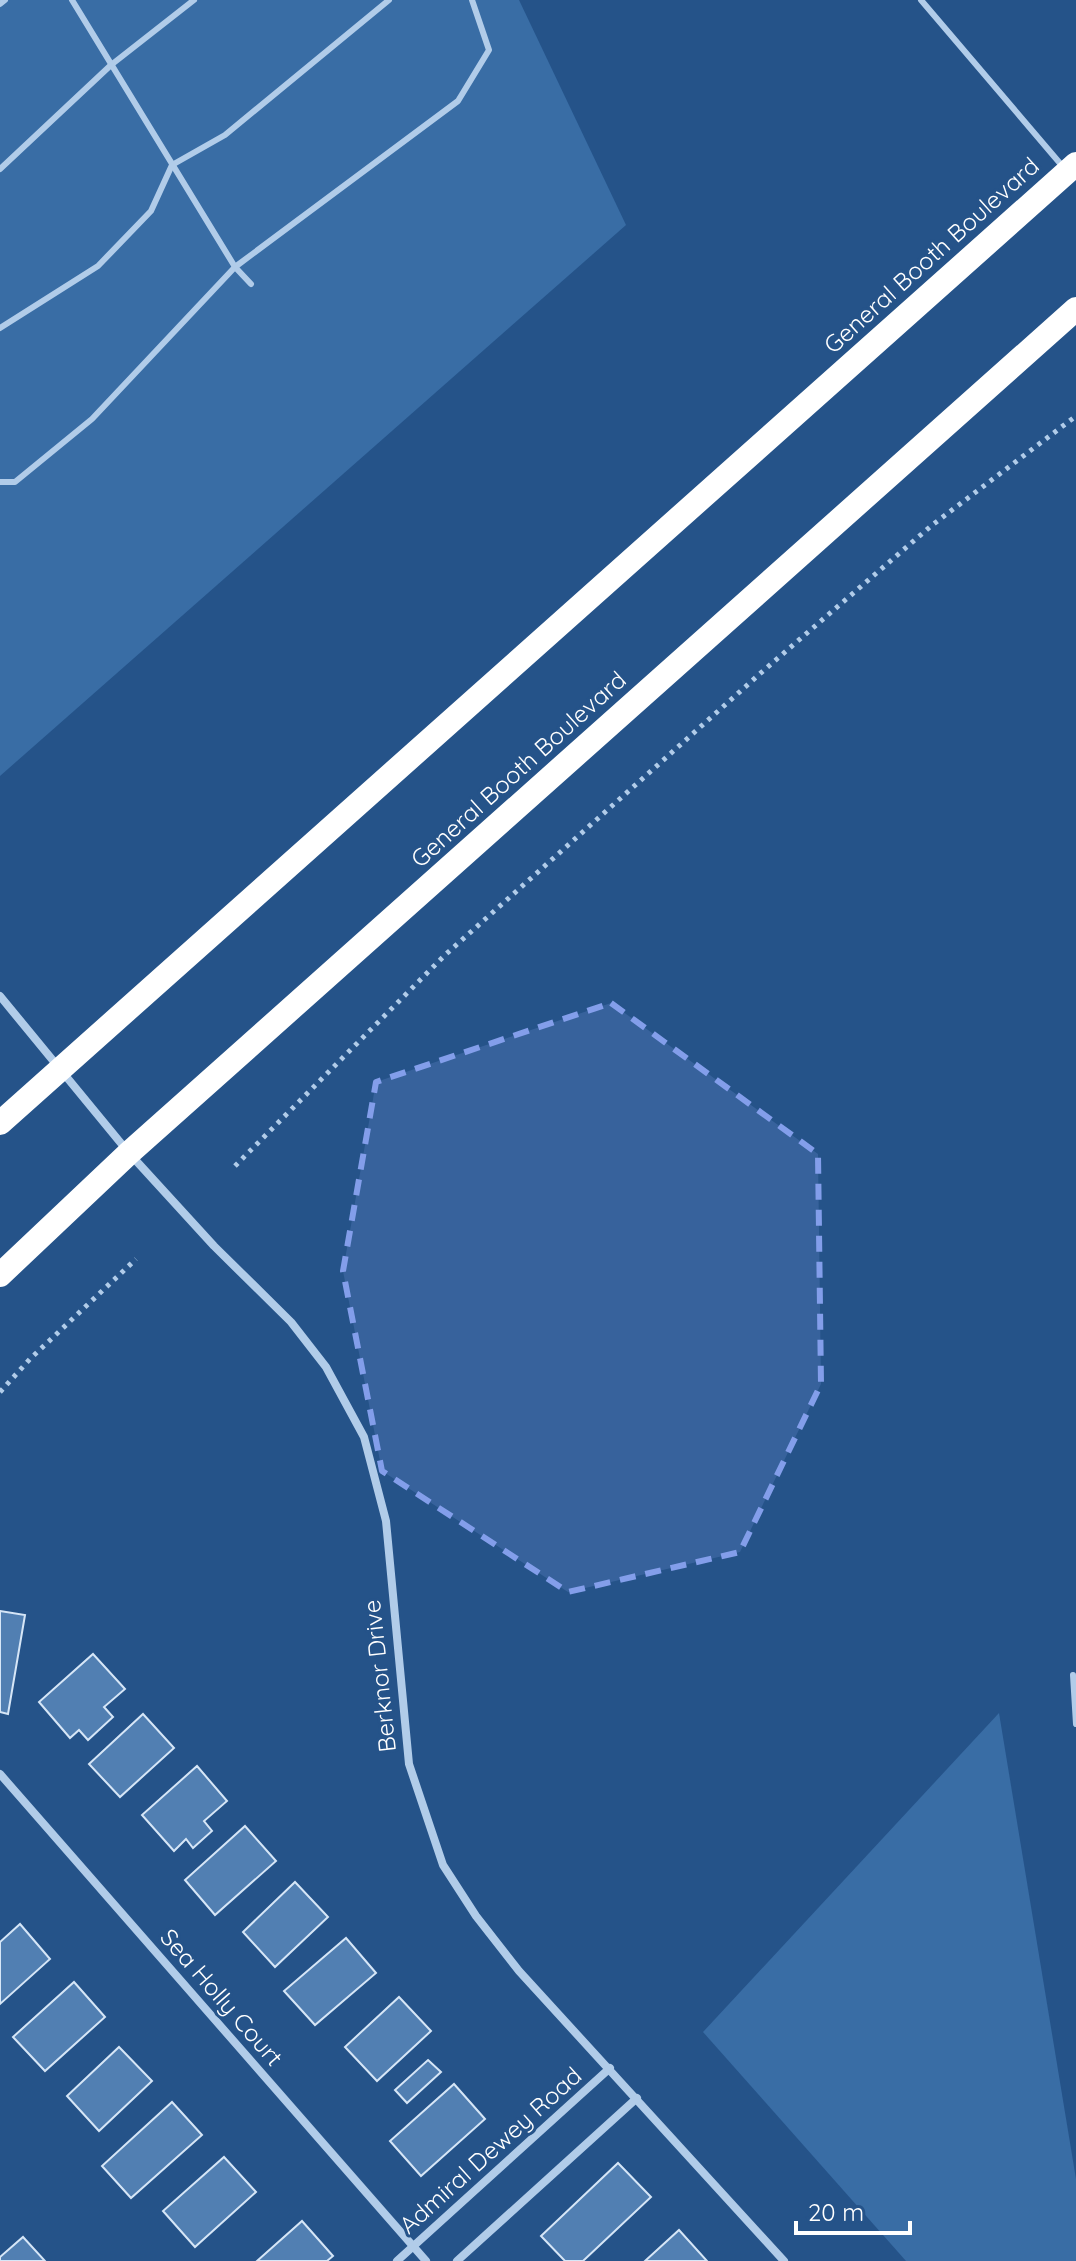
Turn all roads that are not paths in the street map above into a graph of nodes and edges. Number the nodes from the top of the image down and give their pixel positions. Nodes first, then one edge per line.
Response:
1 (5, 0) edge
2 (72, 0) edge
3 (194, 0) edge
4 (389, 0) edge
5 (472, 0) edge
6 (921, 0) edge
7 (0, 4) edge
8 (111, 65) junction
9 (172, 165) junction
10 (1072, 168) edge
11 (0, 169) edge
12 (235, 267) junction
13 (251, 284) dead end
14 (1076, 309) edge
15 (0, 328) edge
16 (0, 482) edge
17 (0, 996) edge
18 (58, 1069) junction
19 (0, 1123) edge
20 (129, 1153) junction
21 (0, 1275) edge
22 (1073, 1675) dead end
23 (1076, 1724) edge
24 (0, 1774) edge
25 (610, 2068) junction
26 (637, 2098) junction
27 (413, 2246) junction
28 (397, 2261) edge
29 (426, 2261) edge
30 (457, 2261) edge
31 (784, 2261) edge

1 - 7 lane
2 - 8 lane
3 - 8 lane
4 - 9 lane
5 - 12 lane
6 - 10 lane
8 - 9 lane
8 - 11 lane
9 - 12 lane
9 - 15 lane
10 - 18 highway, General Booth Boulevard
12 - 13 lane
12 - 16 lane
14 - 20 highway, General Booth Boulevard
17 - 18 street, Berknor Drive
18 - 19 highway, General Booth Boulevard
18 - 20 street, Berknor Drive
20 - 21 highway, General Booth Boulevard
20 - 25 street, Berknor Drive
22 - 23 lane
24 - 27 street, Sea Holly Court
25 - 26 street, Berknor Drive
25 - 27 street, Admiral Dewey Road
26 - 30 street
26 - 31 street, Berknor Drive
27 - 28 street, Admiral Dewey Road
27 - 29 street, Sea Holly Court

